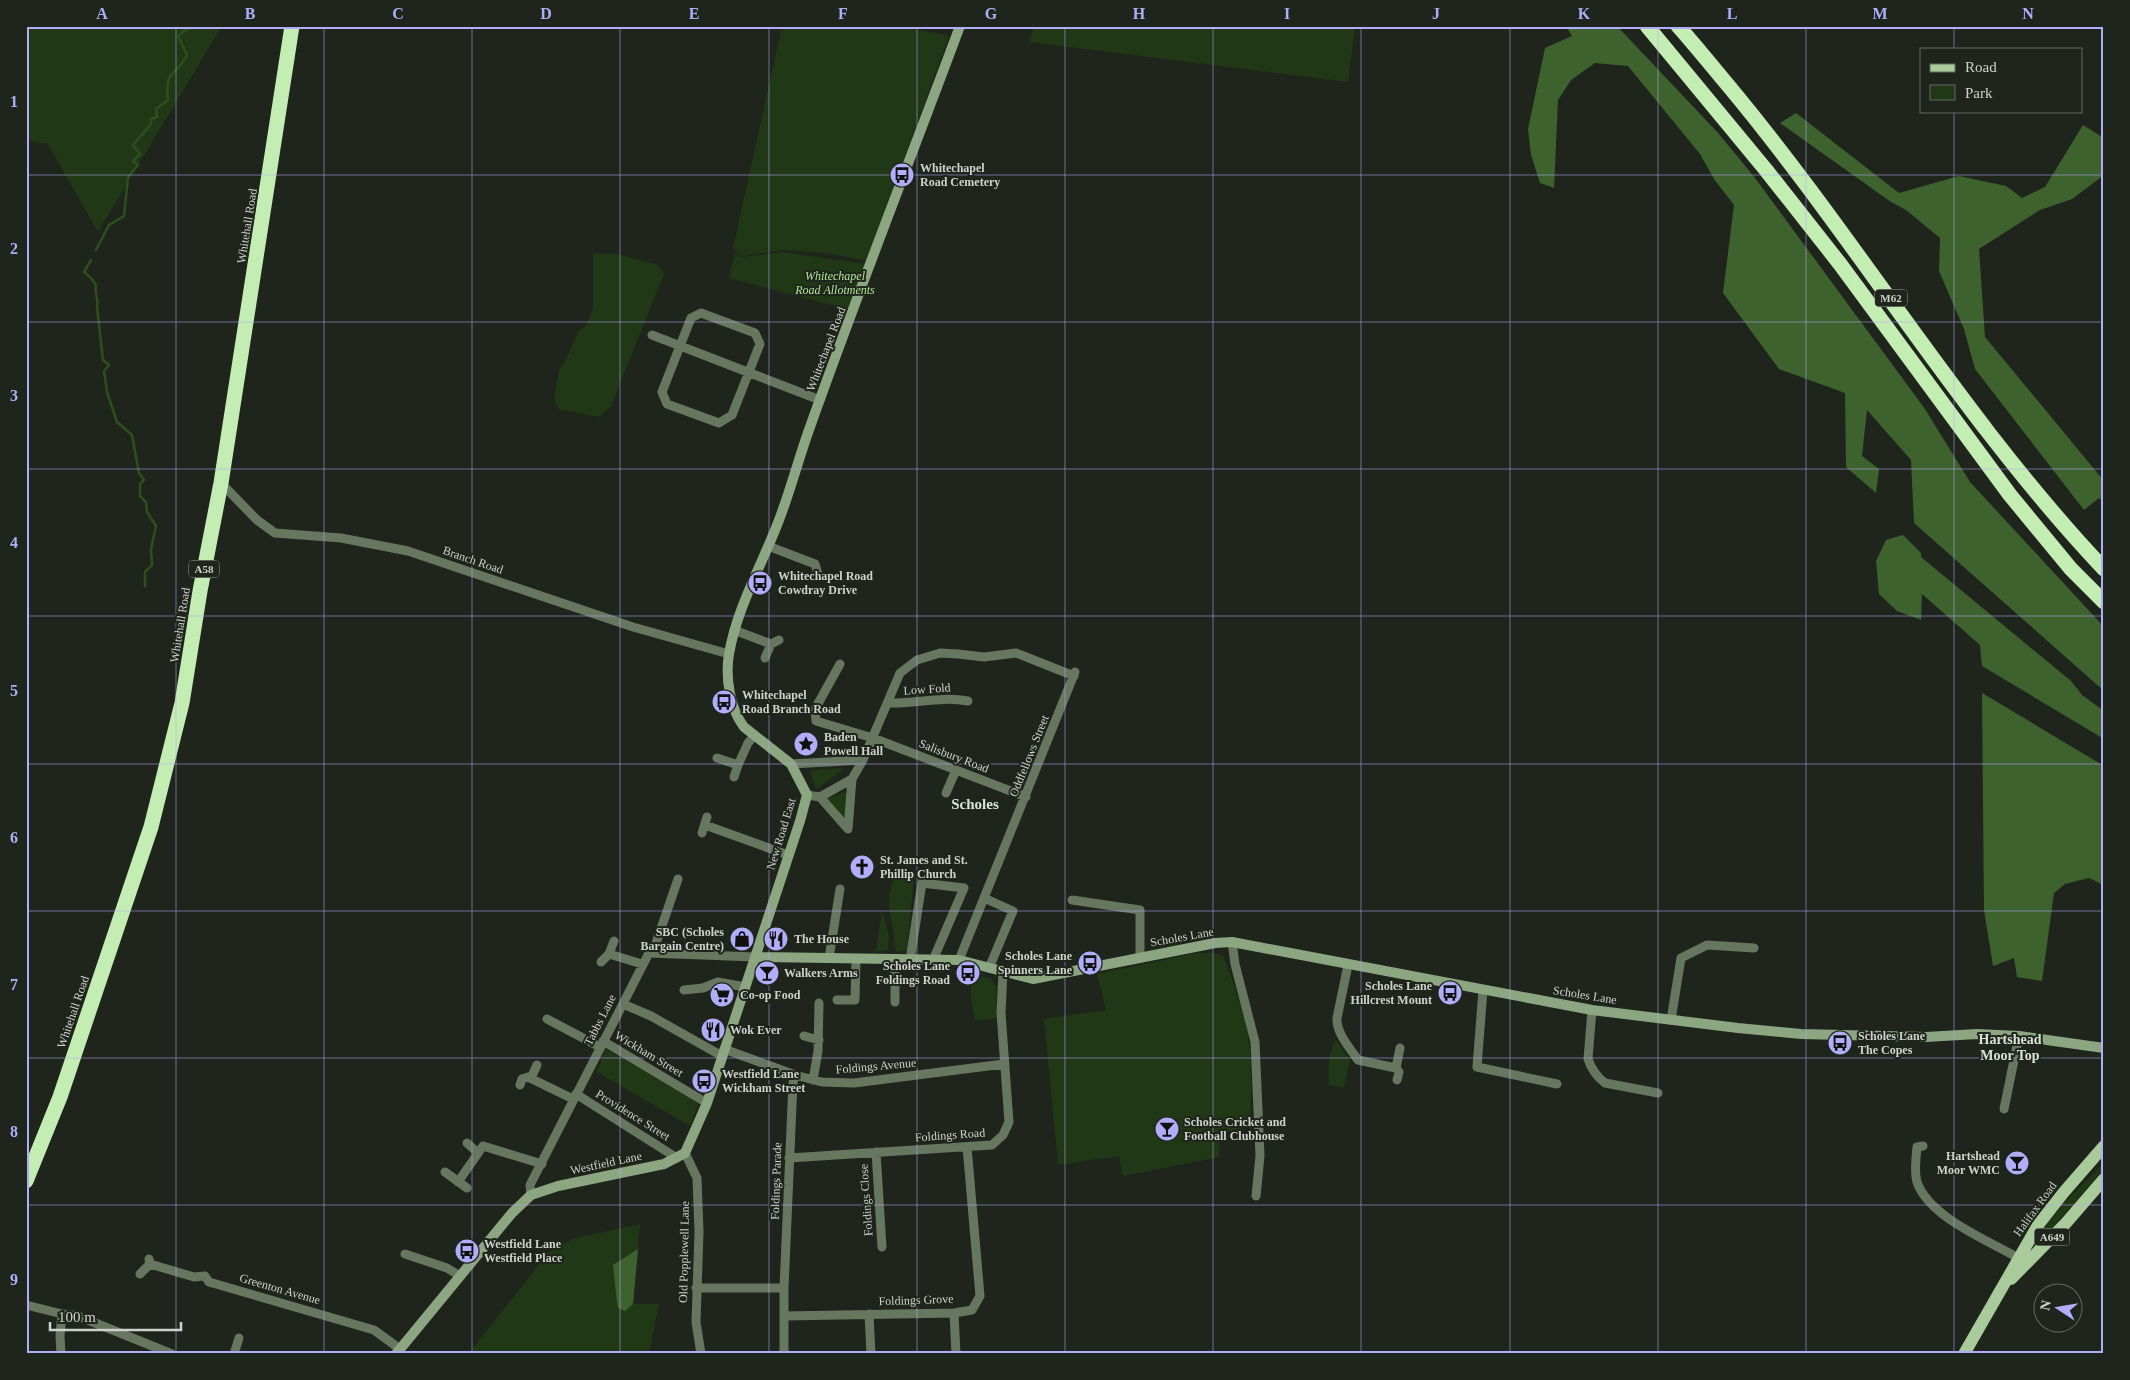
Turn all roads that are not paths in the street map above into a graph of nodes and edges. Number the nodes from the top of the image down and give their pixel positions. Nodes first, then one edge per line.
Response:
1 (292, 26) edge
2 (960, 26) edge
3 (1647, 26) edge
4 (1678, 26) edge
5 (652, 335) dead end
6 (680, 346) junction
7 (748, 372) junction
8 (820, 400) junction
9 (221, 483) junction
10 (768, 546) junction
11 (2104, 569) edge
12 (818, 574) dead end
13 (2104, 602) edge
14 (734, 630) junction
15 (729, 654) junction
16 (765, 658) dead end
17 (840, 664) dead end
18 (968, 701) dead end
19 (888, 703) junction
20 (755, 735) junction
21 (873, 738) junction
22 (717, 758) dead end
23 (863, 760) junction
24 (738, 764) junction
25 (792, 764) junction
26 (956, 770) junction
27 (734, 777) dead end
28 (852, 779) junction
29 (946, 793) dead end
30 (807, 795) junction
31 (820, 797) junction
32 (1026, 797) junction
33 (704, 825) dead end
34 (788, 855) junction
35 (678, 879) dead end
36 (840, 888) dead end
37 (984, 898) junction
38 (1072, 900) dead end
39 (614, 941) dead end
40 (1232, 942) junction
41 (1754, 948) dead end
42 (653, 952) junction
43 (609, 954) junction
44 (755, 957) junction
45 (1140, 957) junction
46 (829, 958) junction
47 (856, 959) junction
48 (895, 959) junction
49 (910, 960) junction
50 (933, 960) junction
51 (959, 960) junction
52 (601, 962) dead end
53 (642, 964) junction
54 (1348, 965) junction
55 (989, 968) junction
56 (1003, 971) junction
57 (745, 987) junction
58 (684, 990) dead end
59 (1483, 990) junction
60 (837, 1000) dead end
61 (895, 1002) dead end
62 (819, 1003) dead end
63 (623, 1004) junction
64 (1592, 1010) junction
65 (547, 1019) dead end
66 (1672, 1020) junction
67 (804, 1036) dead end
68 (2019, 1036) junction
69 (818, 1040) junction
70 (602, 1044) junction
71 (1400, 1048) dead end
72 (2104, 1048) edge
73 (723, 1052) junction
74 (1004, 1064) junction
75 (537, 1066) dead end
76 (1396, 1068) junction
77 (795, 1075) junction
78 (530, 1077) junction
79 (813, 1080) junction
80 (1398, 1080) dead end
81 (1557, 1084) dead end
82 (520, 1085) dead end
83 (1658, 1093) dead end
84 (574, 1096) junction
85 (707, 1103) junction
86 (2004, 1109) dead end
87 (467, 1142) dead end
88 (1923, 1146) dead end
89 (2104, 1146) edge
90 (966, 1147) junction
91 (32, 1150) edge
92 (876, 1152) junction
93 (478, 1153) junction
94 (681, 1156) junction
95 (2104, 1156) edge
96 (789, 1158) junction
97 (542, 1164) junction
98 (445, 1172) dead end
99 (2104, 1178) edge
100 (26, 1181) edge
101 (458, 1182) junction
102 (2070, 1185) junction
103 (467, 1188) dead end
104 (531, 1194) junction
105 (1256, 1196) dead end
106 (882, 1247) dead end
107 (405, 1254) dead end
108 (2022, 1260) junction
109 (140, 1274) dead end
110 (460, 1276) junction
111 (696, 1288) junction
112 (784, 1288) junction
113 (26, 1305) edge
114 (954, 1313) junction
115 (62, 1314) junction
116 (869, 1314) junction
117 (784, 1316) junction
118 (239, 1338) dead end
119 (151, 1350) edge
120 (398, 1351) edge
121 (61, 1354) edge
122 (172, 1354) edge
123 (234, 1354) edge
124 (701, 1354) edge
125 (784, 1354) edge
126 (871, 1354) edge
127 (956, 1354) edge
128 (1964, 1354) edge

1 - 9 highway, Whitehall Road / A58
2 - 8 main road, Whitechapel Road
3 - 13 highway, M62
4 - 11 highway, M62
5 - 6 street
6 - 7 street
6 - 7 street
6 - 7 street
7 - 8 street
8 - 10 main road, Whitechapel Road
9 - 15 street, Branch Road
9 - 91 highway, Whitehall Road / A58
10 - 12 street
10 - 14 main road, Whitechapel Road
14 - 15 main road, Whitechapel Road
14 - 16 street
15 - 20 main road, New Road East
17 - 21 street, Salisbury Road
18 - 19 street, Low Fold
19 - 21 street
19 - 32 street, Oddfellows Street
20 - 24 street
20 - 25 main road, New Road East
21 - 23 street
21 - 26 street, Salisbury Road
22 - 24 street
23 - 25 street
23 - 28 street
24 - 27 street
25 - 30 main road, New Road East
26 - 29 street
26 - 32 street, Salisbury Road
28 - 31 street
28 - 31 street
30 - 31 street
30 - 34 main road, New Road East
32 - 37 street, Oddfellows Street
33 - 34 street
34 - 44 main road, New Road East
35 - 42 street
36 - 46 street
37 - 51 street, Oddfellows Street
37 - 55 street
38 - 45 street
39 - 43 street
40 - 45 main road, Scholes Lane
40 - 54 main road, Scholes Lane
40 - 105 street
41 - 66 street
42 - 44 street
42 - 53 street, Tabbs Lane
43 - 52 street
43 - 53 street
44 - 46 main road, Scholes Lane
44 - 57 main road
45 - 56 main road, Scholes Lane
46 - 47 main road, Scholes Lane
47 - 48 main road, Scholes Lane
47 - 60 street
48 - 49 main road, Scholes Lane
48 - 61 street
49 - 50 main road, Scholes Lane
49 - 50 street
50 - 51 main road, Scholes Lane
51 - 55 main road, Scholes Lane
53 - 63 street, Tabbs Lane
54 - 59 main road, Scholes Lane
54 - 76 street
55 - 56 main road, Scholes Lane
56 - 74 street, Foldings Road
57 - 58 street
57 - 73 main road
59 - 64 main road, Scholes Lane
59 - 81 street
62 - 69 street
63 - 70 street, Tabbs Lane
63 - 73 street, Foldings Avenue
64 - 66 main road, Scholes Lane
64 - 83 street
65 - 70 street, Wickham Street
66 - 68 main road, Scholes Lane
67 - 69 street
68 - 72 main road, Scholes Lane
68 - 86 street
69 - 79 street
70 - 84 street, Tabbs Lane
70 - 85 street, Wickham Street
71 - 76 street
73 - 77 street, Foldings Avenue
73 - 85 main road
74 - 79 street, Foldings Avenue
74 - 90 street, Foldings Road
75 - 78 street
76 - 80 street
77 - 79 street, Foldings Avenue
77 - 96 street, Foldings Parade
78 - 82 street
78 - 84 street, Providence Street
84 - 94 street, Providence Street
84 - 97 street, Tabbs Lane
85 - 94 main road
87 - 93 street
88 - 108 street
89 - 102 main road, Halifax Road / A649
90 - 92 street, Foldings Road
90 - 114 street, Foldings Grove
91 - 100 highway, Whitehall Road / A58
92 - 96 street, Foldings Road
92 - 106 street, Foldings Close
93 - 97 street
93 - 101 street
94 - 104 main road, Westfield Lane
94 - 111 street, Old Popplewell Lane
95 - 102 main road
96 - 112 street, Foldings Parade
97 - 104 street, Tabbs Lane
98 - 101 street
99 - 108 main road, Halifax Road / A649
101 - 103 street
102 - 108 main road, Halifax Road / A649
104 - 110 main road, Westfield Lane
107 - 110 street
108 - 128 main road, Halifax Road / A649
109 - 120 street, Greenton Avenue
110 - 120 main road, Westfield Lane
111 - 112 street
111 - 124 street, Old Popplewell Lane
112 - 117 street, Foldings Parade
113 - 115 street
114 - 116 street, Foldings Grove
114 - 127 street
115 - 119 street
115 - 121 street
116 - 117 street, Foldings Grove
116 - 126 street
117 - 125 street, Foldings Parade
118 - 123 street
119 - 122 street

